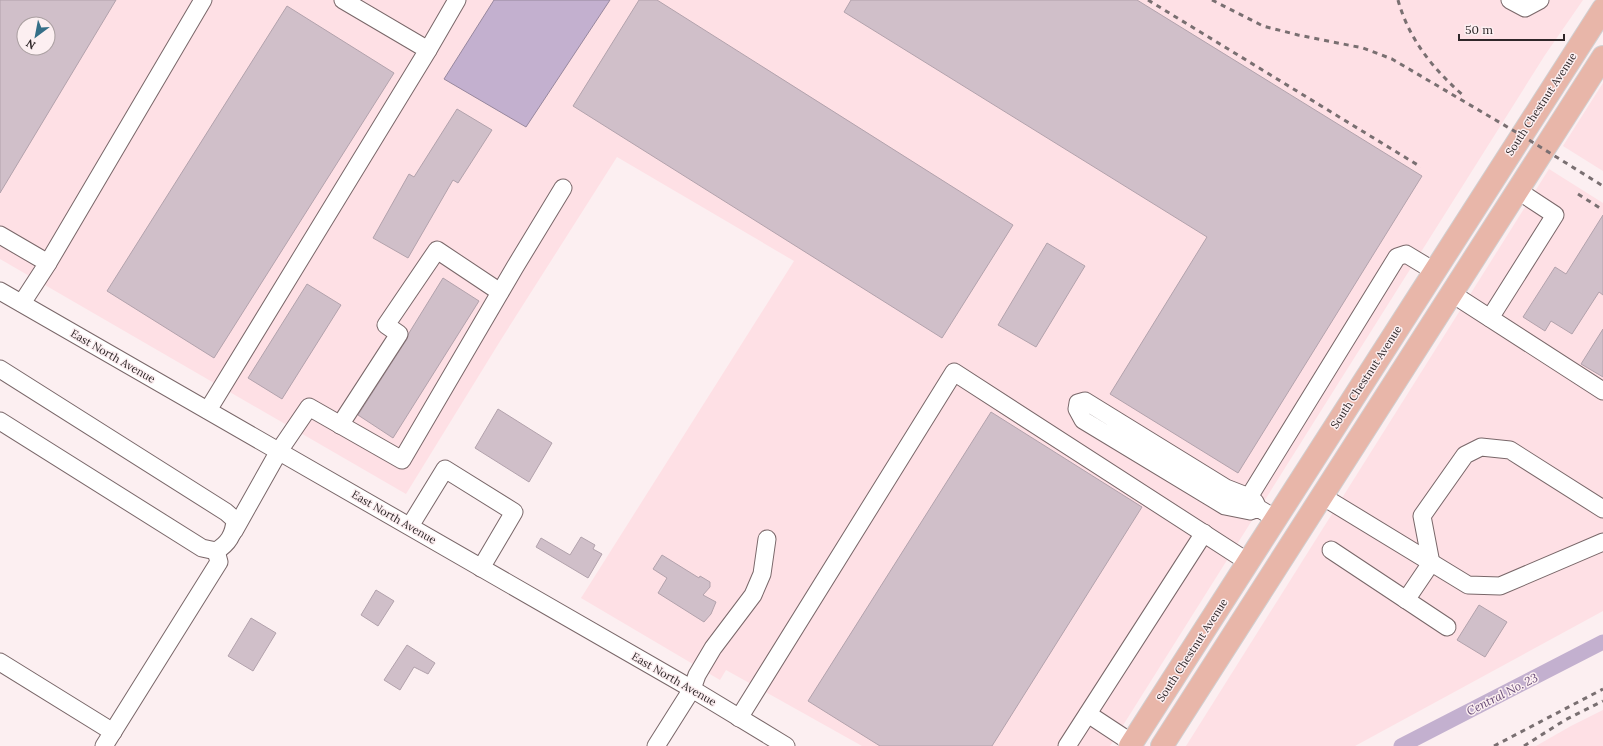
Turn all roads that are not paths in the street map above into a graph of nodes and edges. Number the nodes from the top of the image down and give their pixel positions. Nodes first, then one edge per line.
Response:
1 (203, 0) edge
2 (343, 0) edge
3 (458, 0) edge
4 (1510, 0) edge
5 (1540, 0) edge
6 (1603, 9) edge
7 (428, 50) junction
8 (1603, 57) edge
9 (563, 188) dead end
10 (1517, 190) junction
11 (0, 235) edge
12 (48, 263) junction
13 (1434, 271) junction
14 (0, 291) edge
15 (500, 292) junction
16 (1451, 293) junction
17 (22, 303) junction
18 (1490, 318) junction
19 (0, 370) edge
20 (1603, 391) edge
21 (208, 410) junction
22 (0, 421) edge
23 (340, 425) junction
24 (279, 451) junction
25 (1322, 496) junction
26 (1261, 508) junction
27 (1603, 509) edge
28 (410, 526) junction
29 (234, 532) junction
30 (1204, 534) junction
31 (768, 539) dead end
32 (1603, 542) edge
33 (1331, 550) dead end
34 (216, 551) junction
35 (1248, 562) junction
36 (1431, 562) junction
37 (481, 568) junction
38 (1406, 600) junction
39 (1447, 627) dead end
40 (0, 662) edge
41 (692, 689) junction
42 (1088, 714) junction
43 (739, 718) junction
44 (109, 739) edge
45 (1131, 745) edge
46 (656, 746) edge
47 (786, 746) edge
48 (1067, 746) edge
49 (1162, 746) edge

1 - 12 street
2 - 7 street
3 - 7 street
4 - 5 street
6 - 13 main road, South Chestnut Avenue
7 - 21 street
8 - 10 main road
9 - 15 street
10 - 16 main road
10 - 18 street
11 - 12 street
12 - 17 street
13 - 26 main road, South Chestnut Avenue
13 - 26 street
14 - 17 street, East North Avenue
15 - 23 street
15 - 23 street
16 - 18 street
16 - 25 main road
17 - 21 street, East North Avenue
18 - 20 street
19 - 29 street
21 - 24 street, East North Avenue
22 - 34 street
23 - 24 street
24 - 28 street, East North Avenue
24 - 29 street
25 - 36 street
25 - 49 main road
26 - 26 street
26 - 35 main road, South Chestnut Avenue
27 - 36 street
28 - 37 street, East North Avenue
28 - 37 street
29 - 34 street
30 - 35 street
30 - 42 street
30 - 43 street
31 - 41 street
32 - 36 street
33 - 38 street
34 - 44 street
35 - 45 main road, South Chestnut Avenue
36 - 38 street
37 - 41 street, East North Avenue
38 - 39 street
40 - 44 street
41 - 43 street, East North Avenue
41 - 46 street
42 - 45 street
42 - 48 street
43 - 47 street, East North Avenue

